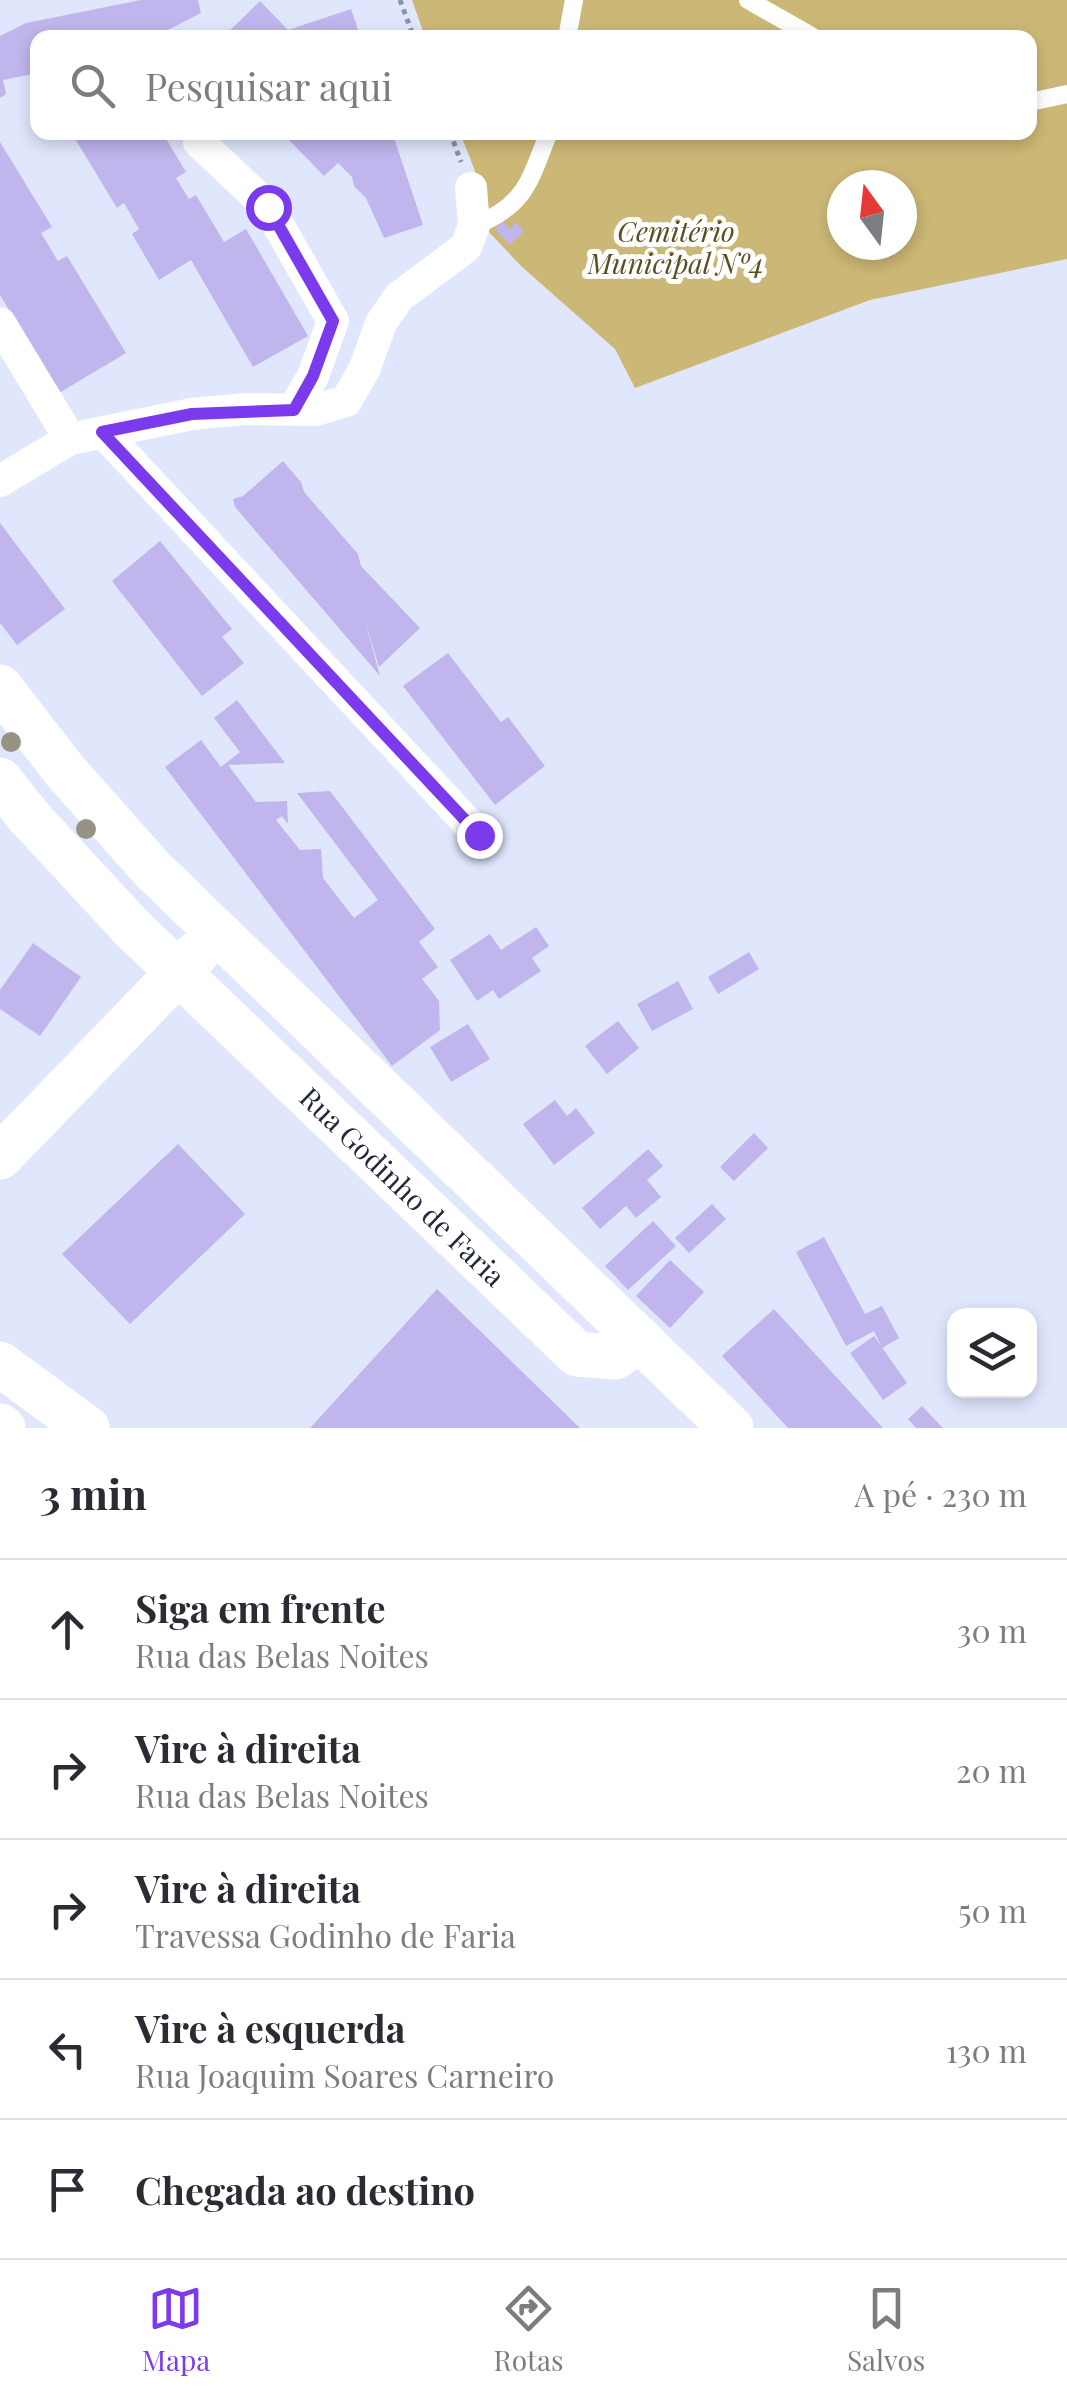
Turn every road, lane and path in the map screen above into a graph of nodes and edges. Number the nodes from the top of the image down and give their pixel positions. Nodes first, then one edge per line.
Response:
1 (400, 0) edge
2 (574, 0) edge
3 (748, 0) edge
4 (411, 30) edge
5 (568, 30) edge
6 (801, 30) edge
7 (1067, 94) edge
8 (1037, 100) edge
9 (546, 140) edge
10 (200, 142) dead end
11 (471, 188) dead end
12 (474, 226) junction
13 (0, 322) edge
14 (294, 410) junction
15 (102, 432) junction
16 (70, 439) junction
17 (0, 481) edge
18 (0, 687) edge
19 (0, 780) edge
20 (479, 835) dead end
21 (216, 934) junction
22 (177, 972) junction
23 (0, 1156) edge
24 (640, 1340) junction
25 (0, 1364) edge
26 (87, 1428) edge
27 (731, 1428) edge

1 - 4 path
2 - 5 lane
3 - 6 lane
7 - 8 lane
9 - 12 lane
10 - 14 street
11 - 12 street
12 - 14 street
13 - 16 street
14 - 15 street
15 - 16 street
15 - 20 street
16 - 17 street
18 - 21 main road, Rua Godinho de Faria
19 - 22 main road, Rua Godinho de Faria
21 - 22 main road
21 - 24 main road, Rua Godinho de Faria
22 - 23 main road
22 - 24 main road, Rua Godinho de Faria
24 - 27 main road, Rua Godinho de Faria
25 - 26 main road

